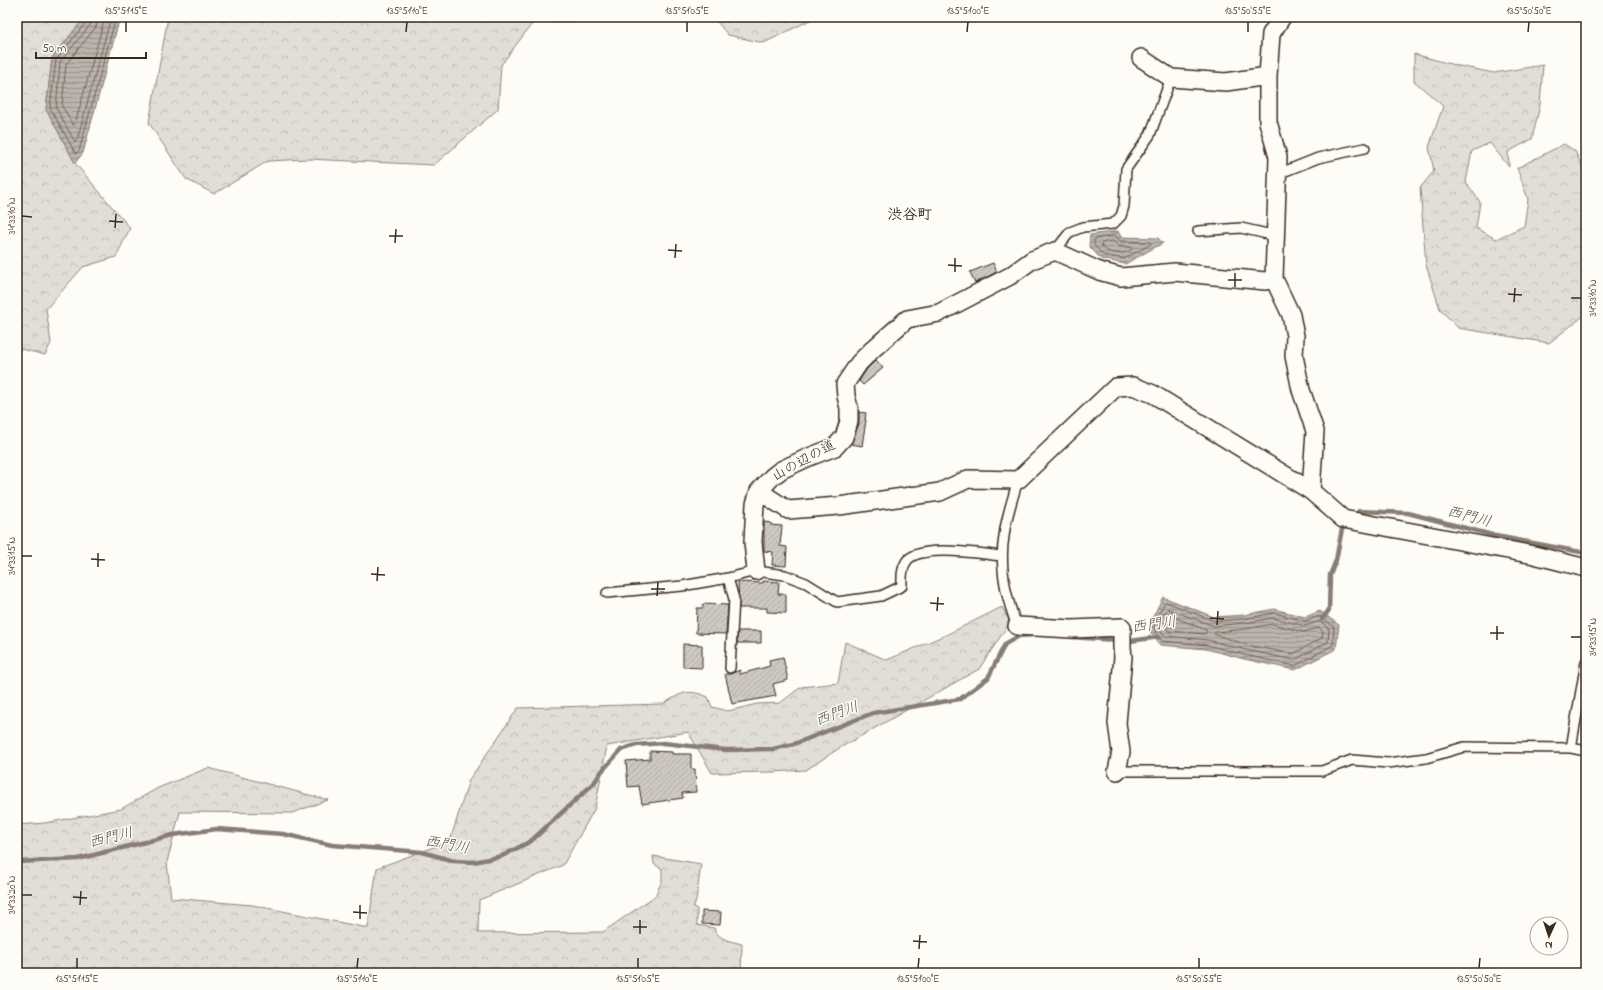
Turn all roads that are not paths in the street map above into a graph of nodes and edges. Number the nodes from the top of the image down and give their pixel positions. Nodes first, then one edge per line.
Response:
1 (1282, 17) edge
2 (1141, 58) dead end
3 (1268, 76) junction
4 (1171, 78) junction
5 (1366, 148) dead end
6 (1278, 174) junction
7 (1198, 231) dead end
8 (1276, 236) junction
9 (1055, 251) junction
10 (1274, 279) junction
11 (1018, 480) junction
12 (759, 491) junction
13 (1311, 491) junction
14 (1002, 556) junction
15 (1586, 568) edge
16 (756, 571) junction
17 (728, 578) junction
18 (607, 593) dead end
19 (1017, 626) joint
20 (1586, 662) edge
21 (730, 668) dead end
22 (1571, 748) junction
23 (1586, 751) edge
24 (1117, 771) joint

1 - 3 street
2 - 4 street
3 - 4 street
3 - 6 street
4 - 9 lane
5 - 6 lane
6 - 8 street
7 - 8 lane
8 - 10 street
9 - 10 street
9 - 12 street, 山の辺の道
10 - 13 street
11 - 12 street
11 - 13 street
11 - 14 lane
12 - 16 street, 山の辺の道
13 - 15 street
14 - 16 lane
14 - 19 lane
16 - 17 lane
17 - 18 lane
17 - 21 lane
19 - 24 street
20 - 22 lane
22 - 23 lane
22 - 24 lane

